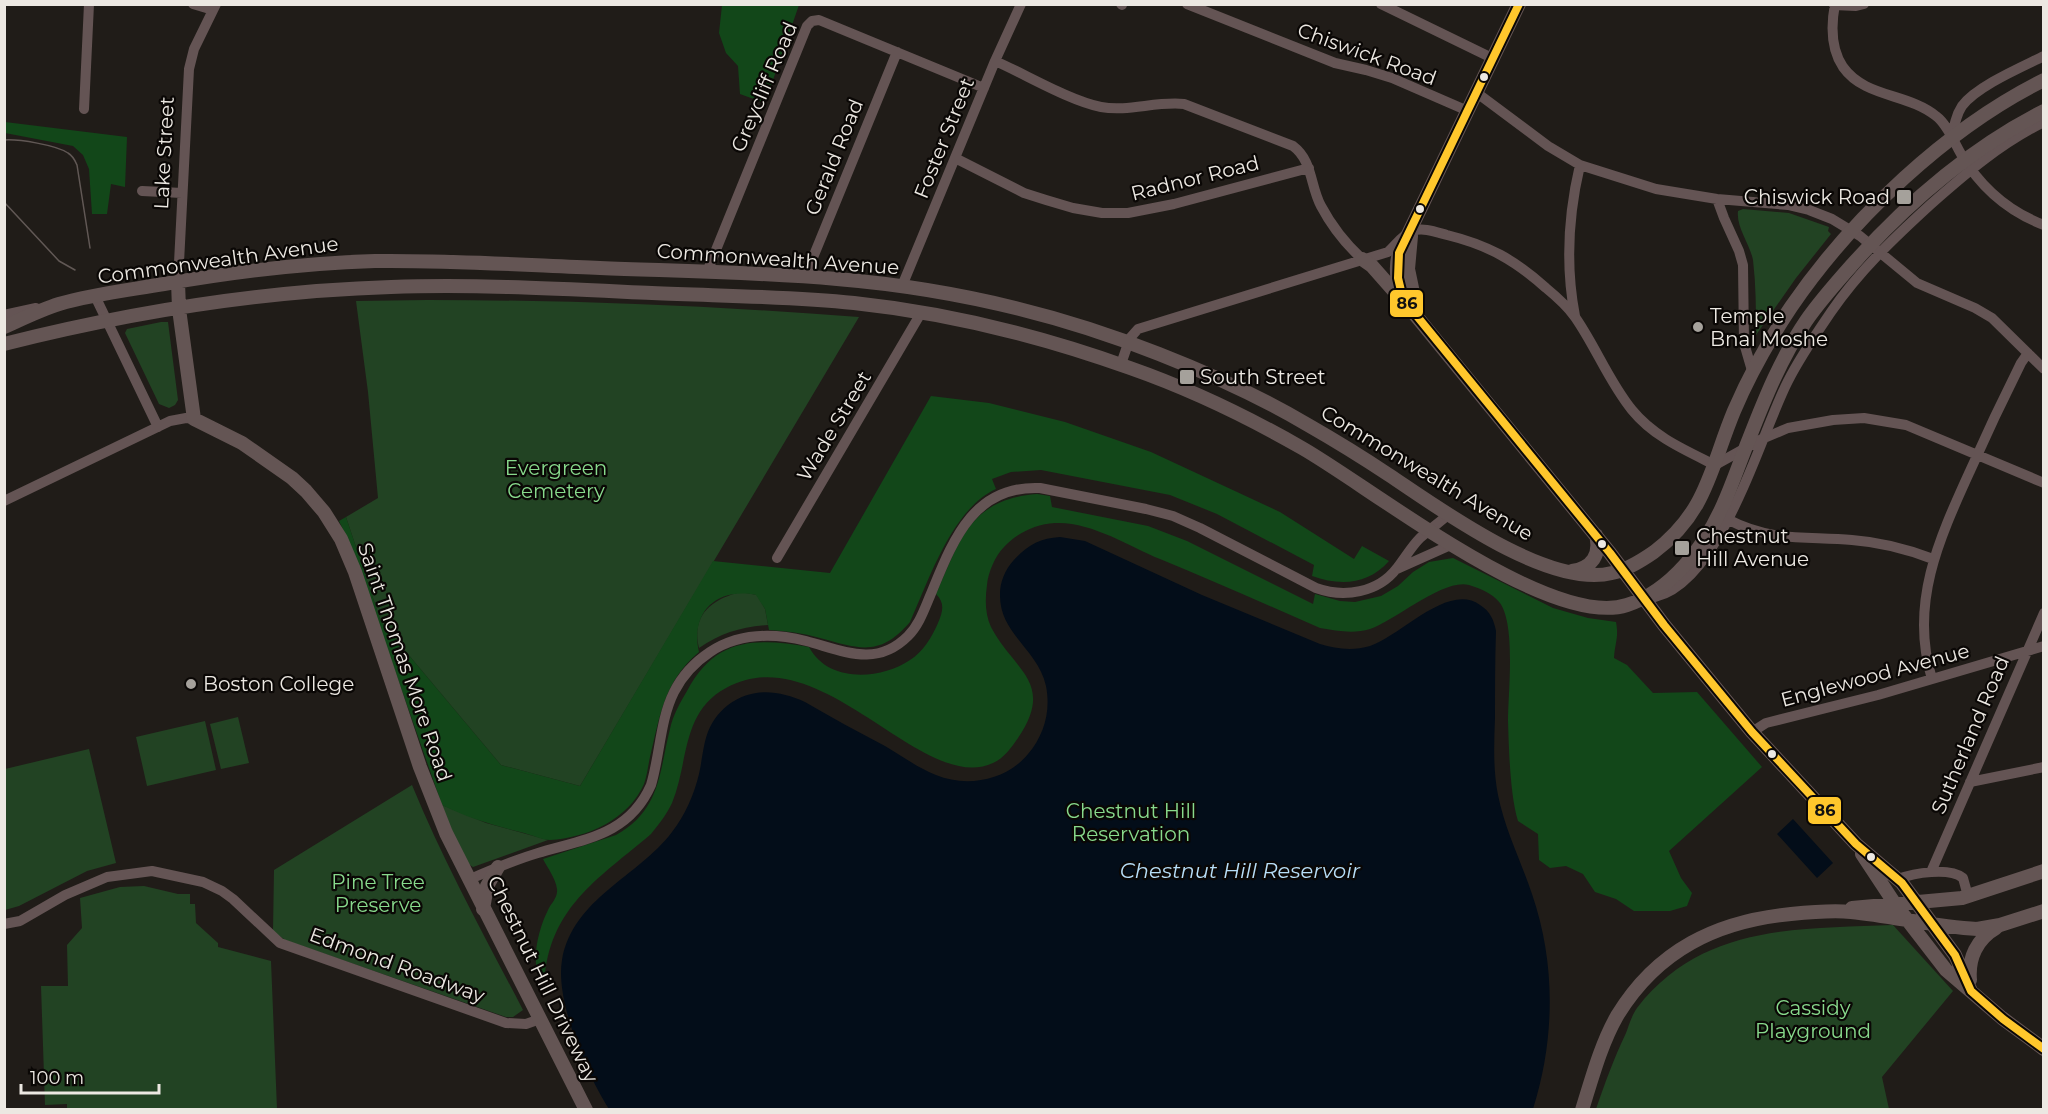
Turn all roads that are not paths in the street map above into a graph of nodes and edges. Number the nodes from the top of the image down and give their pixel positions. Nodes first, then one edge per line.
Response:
1 (89, 4) edge
2 (193, 4) edge
3 (1021, 4) edge
4 (1187, 4) edge
5 (1381, 4) edge
6 (1519, 4) edge
7 (1864, 4) edge
8 (1834, 5) edge
9 (215, 7) edge
10 (1218, 10) edge
11 (897, 52) junction
12 (2043, 56) edge
13 (1492, 58) junction
14 (995, 61) junction
15 (2043, 80) edge
16 (984, 88) junction
17 (1477, 93) junction
18 (84, 109) dead end
19 (1468, 111) junction
20 (2043, 111) edge
21 (2043, 122) edge
22 (1952, 137) junction
23 (955, 158) junction
24 (1967, 164) junction
25 (1580, 165) junction
26 (1309, 168) junction
27 (142, 191) dead end
28 (182, 194) junction
29 (1717, 199) junction
30 (2043, 225) edge
31 (1853, 230) junction
32 (1411, 231) junction
33 (1875, 248) junction
34 (1362, 259) junction
35 (706, 272) junction
36 (754, 274) junction
37 (805, 277) junction
38 (178, 282) junction
39 (902, 286) junction
40 (95, 296) junction
41 (754, 297) junction
42 (69, 302) junction
43 (179, 309) junction
44 (1413, 311) junction
45 (921, 313) junction
46 (4, 315) edge
47 (1575, 316) junction
48 (106, 320) junction
49 (4, 327) edge
50 (1128, 342) junction
51 (4, 344) edge
52 (2030, 356) junction
53 (1121, 364) junction
54 (2043, 369) edge
55 (1753, 374) junction
56 (194, 419) junction
57 (158, 427) junction
58 (1762, 439) junction
59 (1744, 449) junction
60 (1977, 455) junction
61 (1715, 465) junction
62 (2043, 483) edge
63 (4, 501) edge
64 (1449, 514) junction
65 (1729, 520) junction
66 (1430, 530) junction
67 (1596, 535) junction
68 (1453, 544) junction
69 (777, 558) dead end
70 (1933, 559) junction
71 (1397, 569) junction
72 (1623, 569) junction
73 (1567, 572) junction
74 (1644, 598) junction
75 (2043, 613) edge
76 (2043, 646) edge
77 (2026, 652) junction
78 (1932, 679) junction
79 (1752, 732) junction
80 (2043, 767) edge
81 (1970, 782) junction
82 (1856, 844) junction
83 (498, 867) junction
84 (1931, 872) junction
85 (2043, 872) edge
86 (1898, 879) junction
87 (468, 880) junction
88 (1968, 897) junction
89 (1895, 903) junction
90 (1917, 903) junction
91 (483, 909) junction
92 (1835, 911) junction
93 (2043, 911) edge
94 (1908, 921) junction
95 (4, 924) edge
96 (1932, 924) junction
97 (2000, 925) junction
98 (1971, 991) junction
99 (540, 1019) junction
100 (2043, 1049) edge
101 (586, 1110) edge
102 (1582, 1110) edge

1 - 18 street
2 - 9 street
3 - 14 street, Foster Street
4 - 10 street, Chiswick Road
5 - 13 street
6 - 13 main road
7 - 8 street
8 - 22 street
9 - 28 street, Lake Street
10 - 19 street, Chiswick Road
11 - 16 street, Greycliff Road
11 - 35 street, Greycliff Road
11 - 37 street, Gerald Road
12 - 22 street
13 - 17 main road
14 - 16 street, Foster Street
14 - 26 street
15 - 22 main road, Commonwealth Avenue
16 - 23 street, Foster Street
17 - 19 main road
17 - 25 street
19 - 32 main road
20 - 24 main road, Commonwealth Avenue
21 - 24 street, Commonwealth Avenue
22 - 24 street
22 - 31 main road, Commonwealth Avenue
23 - 26 street, Radnor Road
23 - 39 street, Foster Street
24 - 30 street
24 - 33 main road, Commonwealth Avenue
25 - 29 street
25 - 47 street
26 - 34 street
27 - 28 street
28 - 38 street, Lake Street
29 - 31 street
29 - 55 street
31 - 33 street
31 - 55 main road, Commonwealth Avenue
32 - 34 street
32 - 44 main road
32 - 47 street
33 - 52 street
33 - 58 street, Commonwealth Avenue
33 - 59 main road, Commonwealth Avenue
34 - 44 main road
34 - 50 street
35 - 36 main road, Commonwealth Avenue
35 - 38 main road, Commonwealth Avenue
36 - 37 main road, Commonwealth Avenue
36 - 41 main road
37 - 39 main road, Commonwealth Avenue
38 - 40 main road, Commonwealth Avenue
38 - 43 main road, Lake Street
39 - 50 main road, Commonwealth Avenue
40 - 42 main road, Commonwealth Avenue
40 - 48 street
41 - 43 main road, Commonwealth Avenue
41 - 45 main road, Commonwealth Avenue
42 - 46 street, Commonwealth Avenue
42 - 49 main road, Commonwealth Avenue
43 - 48 main road, Commonwealth Avenue
43 - 56 main road
44 - 67 main road
45 - 53 main road, Commonwealth Avenue
45 - 69 street, Wade Street
47 - 61 street
48 - 51 main road, Commonwealth Avenue
48 - 57 street
50 - 53 street
50 - 64 main road, Commonwealth Avenue
52 - 54 street
52 - 60 street
53 - 66 main road, Commonwealth Avenue
55 - 61 main road, Commonwealth Avenue
56 - 57 street
56 - 87 main road, Saint Thomas More Road
57 - 63 street
58 - 59 street
58 - 60 street
58 - 65 street, Commonwealth Avenue
59 - 61 street
59 - 74 main road, Commonwealth Avenue
60 - 62 street
60 - 70 street
61 - 72 main road, Commonwealth Avenue
64 - 66 street, Chestnut Hill Driveway
64 - 73 main road, Commonwealth Avenue
65 - 70 street
65 - 74 street, Commonwealth Avenue
66 - 68 main road, Commonwealth Avenue
66 - 71 street, Chestnut Hill Driveway
67 - 72 main road
67 - 73 main road
68 - 71 street, Chestnut Hill Driveway
68 - 74 main road, Commonwealth Avenue
70 - 78 street
71 - 83 street, Chestnut Hill Driveway
72 - 73 main road, Commonwealth Avenue
72 - 74 main road
74 - 79 main road
75 - 77 street, Sutherland Road
76 - 77 street, Englewood Avenue
77 - 78 street, Englewood Avenue
77 - 81 street, Sutherland Road
78 - 79 street, Englewood Avenue
79 - 82 main road
80 - 81 street
81 - 84 street, Sutherland Road
82 - 86 main road
82 - 89 main road
83 - 87 street, Chestnut Hill Driveway
83 - 91 main road
84 - 86 street
84 - 88 street
85 - 88 main road
86 - 90 main road
87 - 91 main road, Chestnut Hill Driveway
88 - 90 main road
89 - 90 main road
89 - 92 main road
89 - 94 main road
90 - 96 main road
91 - 99 main road, Chestnut Hill Driveway
92 - 94 main road
92 - 102 main road
93 - 97 main road
94 - 96 main road
94 - 98 main road
95 - 99 street, Edmond Roadway
96 - 97 main road
96 - 98 main road
97 - 98 main road
98 - 100 main road
99 - 101 main road, Chestnut Hill Driveway

